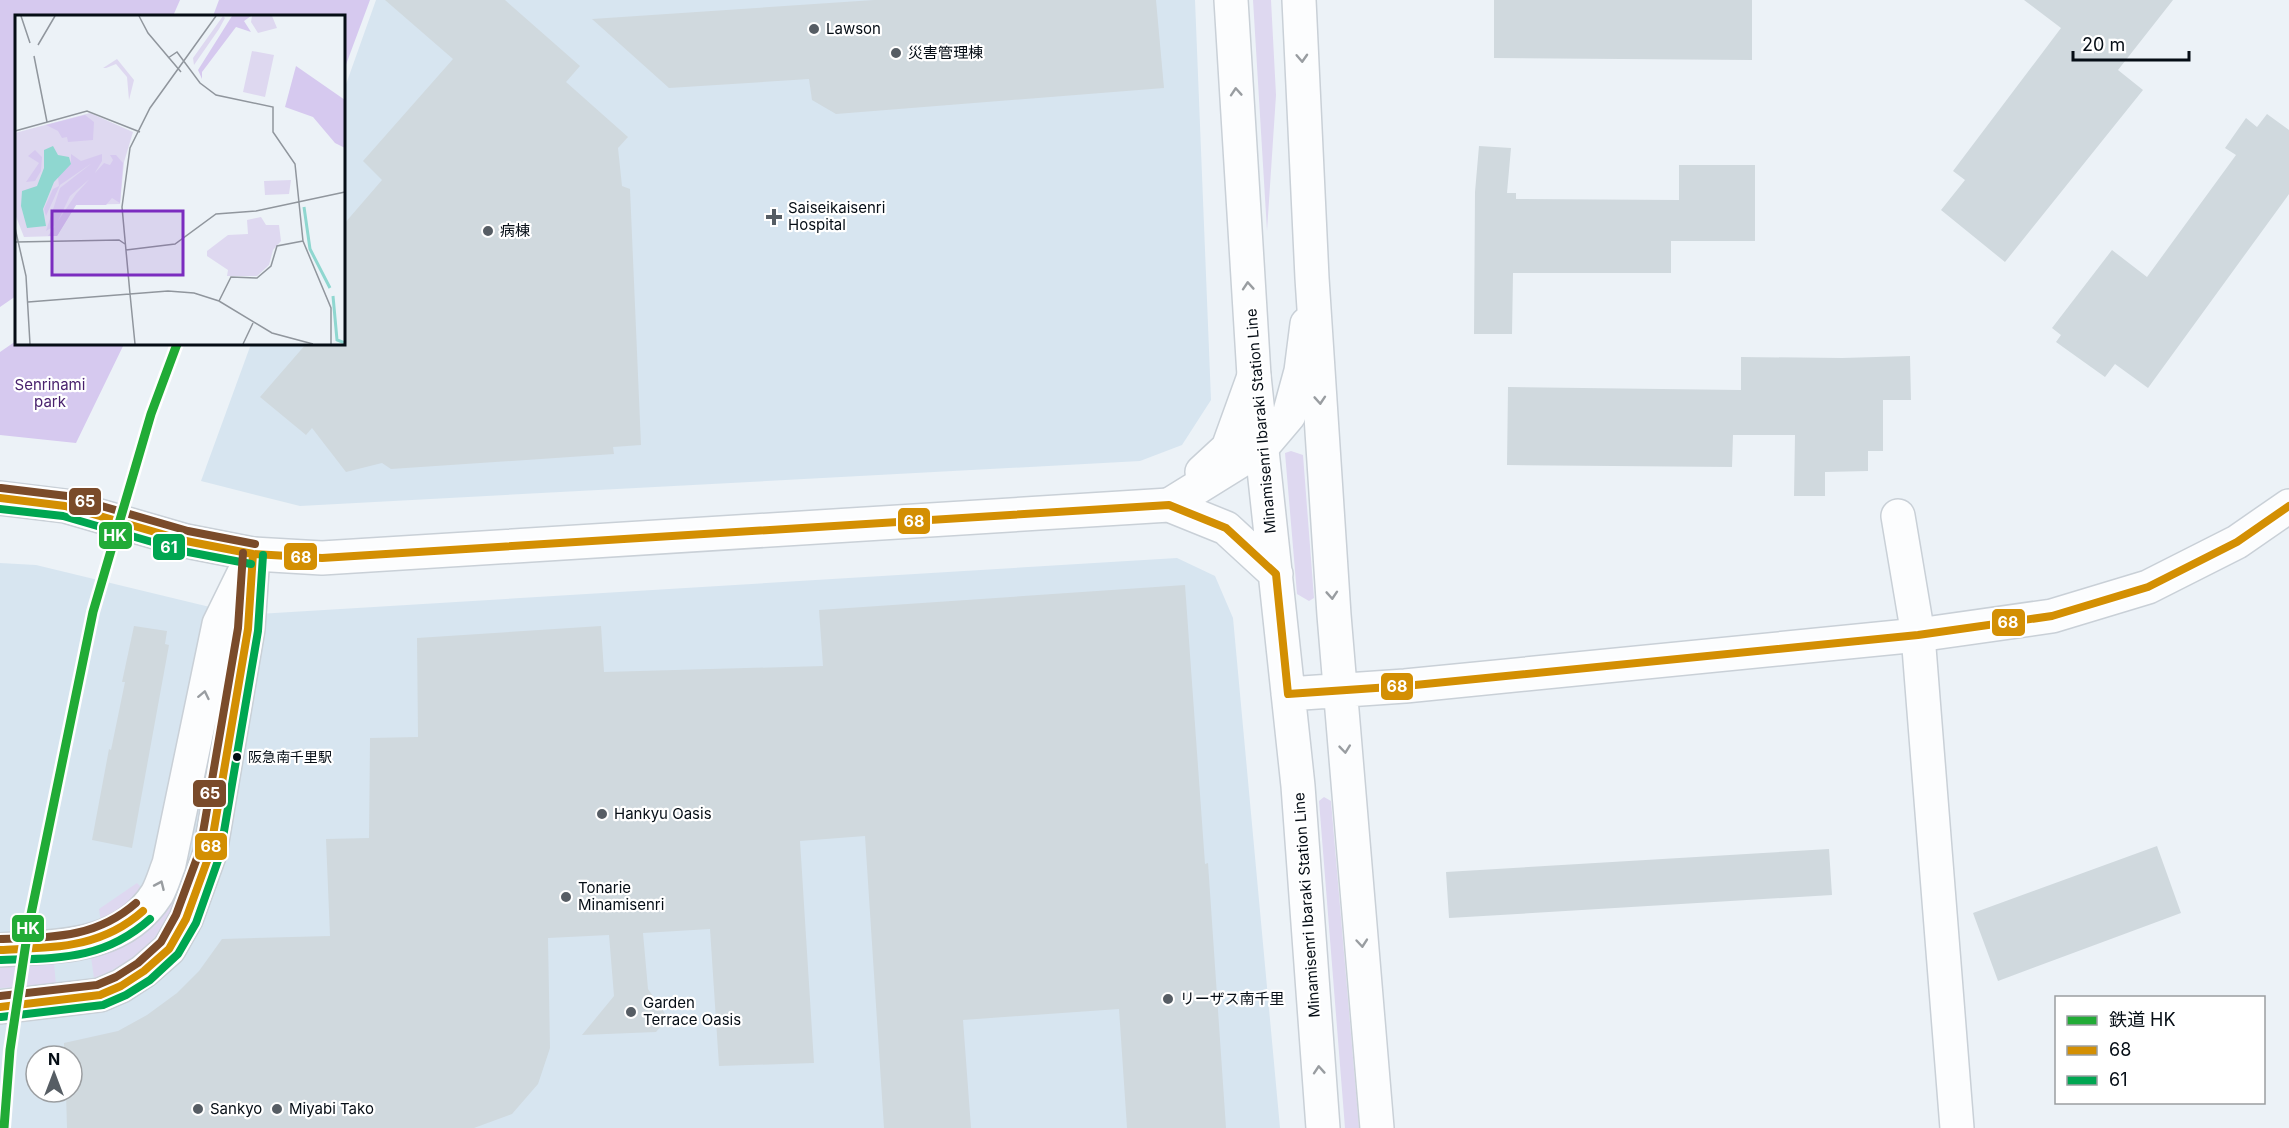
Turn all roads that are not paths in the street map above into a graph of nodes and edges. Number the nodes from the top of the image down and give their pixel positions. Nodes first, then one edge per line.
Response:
1 (1231, 0) edge
2 (1299, 0) edge
3 (1312, 278) junction
4 (1254, 376) junction
5 (1261, 448) junction
6 (0, 498) edge
7 (1169, 505) junction
8 (2289, 506) edge
9 (1898, 516) dead end
10 (253, 554) junction
11 (1276, 574) junction
12 (1918, 635) junction
13 (1339, 691) junction
14 (1288, 694) junction
15 (0, 950) edge
16 (0, 1007) edge
17 (1323, 1128) edge
18 (1377, 1128) edge
19 (1957, 1128) edge

4 -> 1 street, Minamisenri Ibaraki Station Line
2 -> 3 street
3 - 5 street
3 -> 13 street
4 - 5 street, Minamisenri Ibaraki Station Line
4 - 7 street
5 - 7 street
5 - 11 street, Minamisenri Ibaraki Station Line
6 - 10 street
7 - 10 street
7 - 11 street
8 - 12 street
9 - 12 street
15 -> 10 street
10 - 16 street
11 - 14 street, Minamisenri Ibaraki Station Line
12 - 13 street
12 - 19 street
13 - 14 street
13 -> 18 street
17 -> 14 street, Minamisenri Ibaraki Station Line

